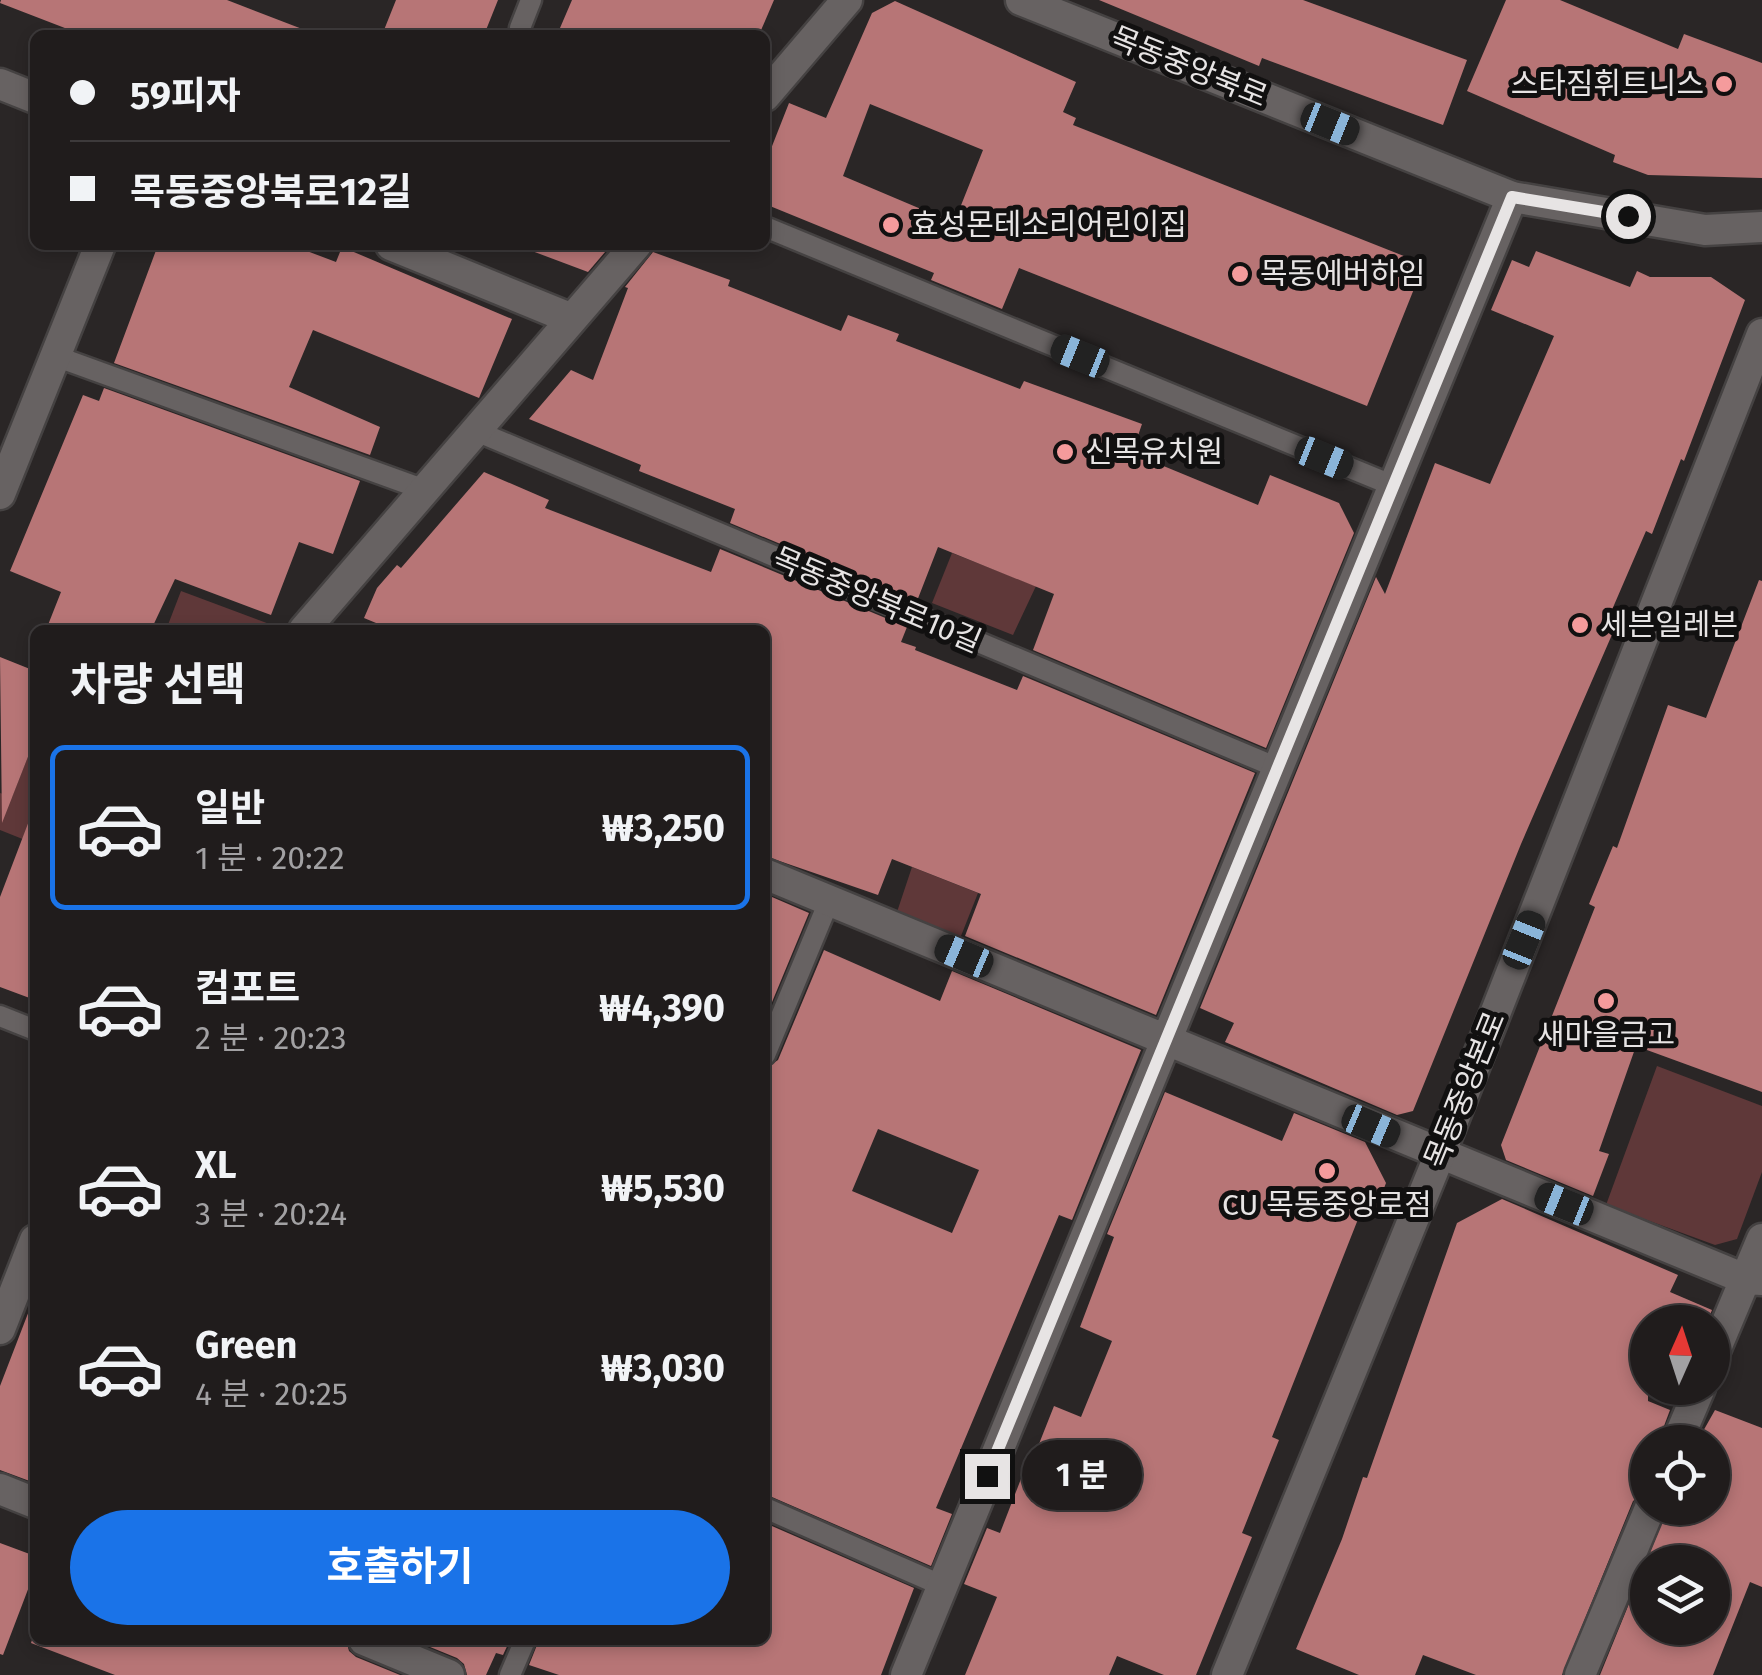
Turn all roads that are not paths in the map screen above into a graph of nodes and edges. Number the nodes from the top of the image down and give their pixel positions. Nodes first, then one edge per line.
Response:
1 (531, 0) edge
2 (847, 0) edge
3 (1021, 0) edge
4 (520, 28) dead end
5 (0, 84) edge
6 (770, 90) edge
7 (30, 96) edge
8 (1512, 197) junction
9 (1762, 227) edge
10 (770, 229) edge
11 (98, 250) edge
12 (404, 250) edge
13 (632, 250) edge
14 (572, 320) junction
15 (1762, 334) edge
16 (55, 356) junction
17 (476, 431) junction
18 (1394, 486) junction
19 (425, 490) junction
20 (0, 494) edge
21 (308, 625) edge
22 (1278, 768) junction
23 (770, 876) edge
24 (829, 900) junction
25 (0, 1016) edge
26 (30, 1028) edge
27 (1166, 1040) junction
28 (770, 1043) edge
29 (1440, 1154) junction
30 (1762, 1239) edge
31 (30, 1253) edge
32 (1754, 1279) edge
33 (1730, 1324) edge
34 (0, 1330) edge
35 (0, 1489) edge
36 (30, 1502) edge
37 (770, 1510) edge
38 (1643, 1525) edge
39 (943, 1586) junction
40 (376, 1645) edge
41 (522, 1645) edge
42 (449, 1675) edge
43 (510, 1675) edge
44 (906, 1675) edge
45 (1227, 1675) edge
46 (1580, 1675) edge

1 - 4 lane
2 - 6 street
3 - 8 street, 목동중앙북로
5 - 7 street
8 - 9 street, 목동중앙북로
8 - 18 street
10 - 18 lane
11 - 16 street
12 - 14 street
13 - 14 street
14 - 17 street
15 - 29 street, 목동중앙본로
16 - 19 lane
16 - 20 street
17 - 19 street
17 - 22 lane, 목동중앙북로10길
18 - 22 street
19 - 21 street
22 - 27 street
23 - 24 street
24 - 27 street
24 - 28 lane
25 - 26 lane
27 - 29 street
27 - 39 street
29 - 32 street
29 - 45 street, 목동중앙본로
30 - 32 street
31 - 34 street
32 - 33 street
35 - 36 street
37 - 39 lane
38 - 46 street
39 - 44 street
40 - 42 street
41 - 43 lane

